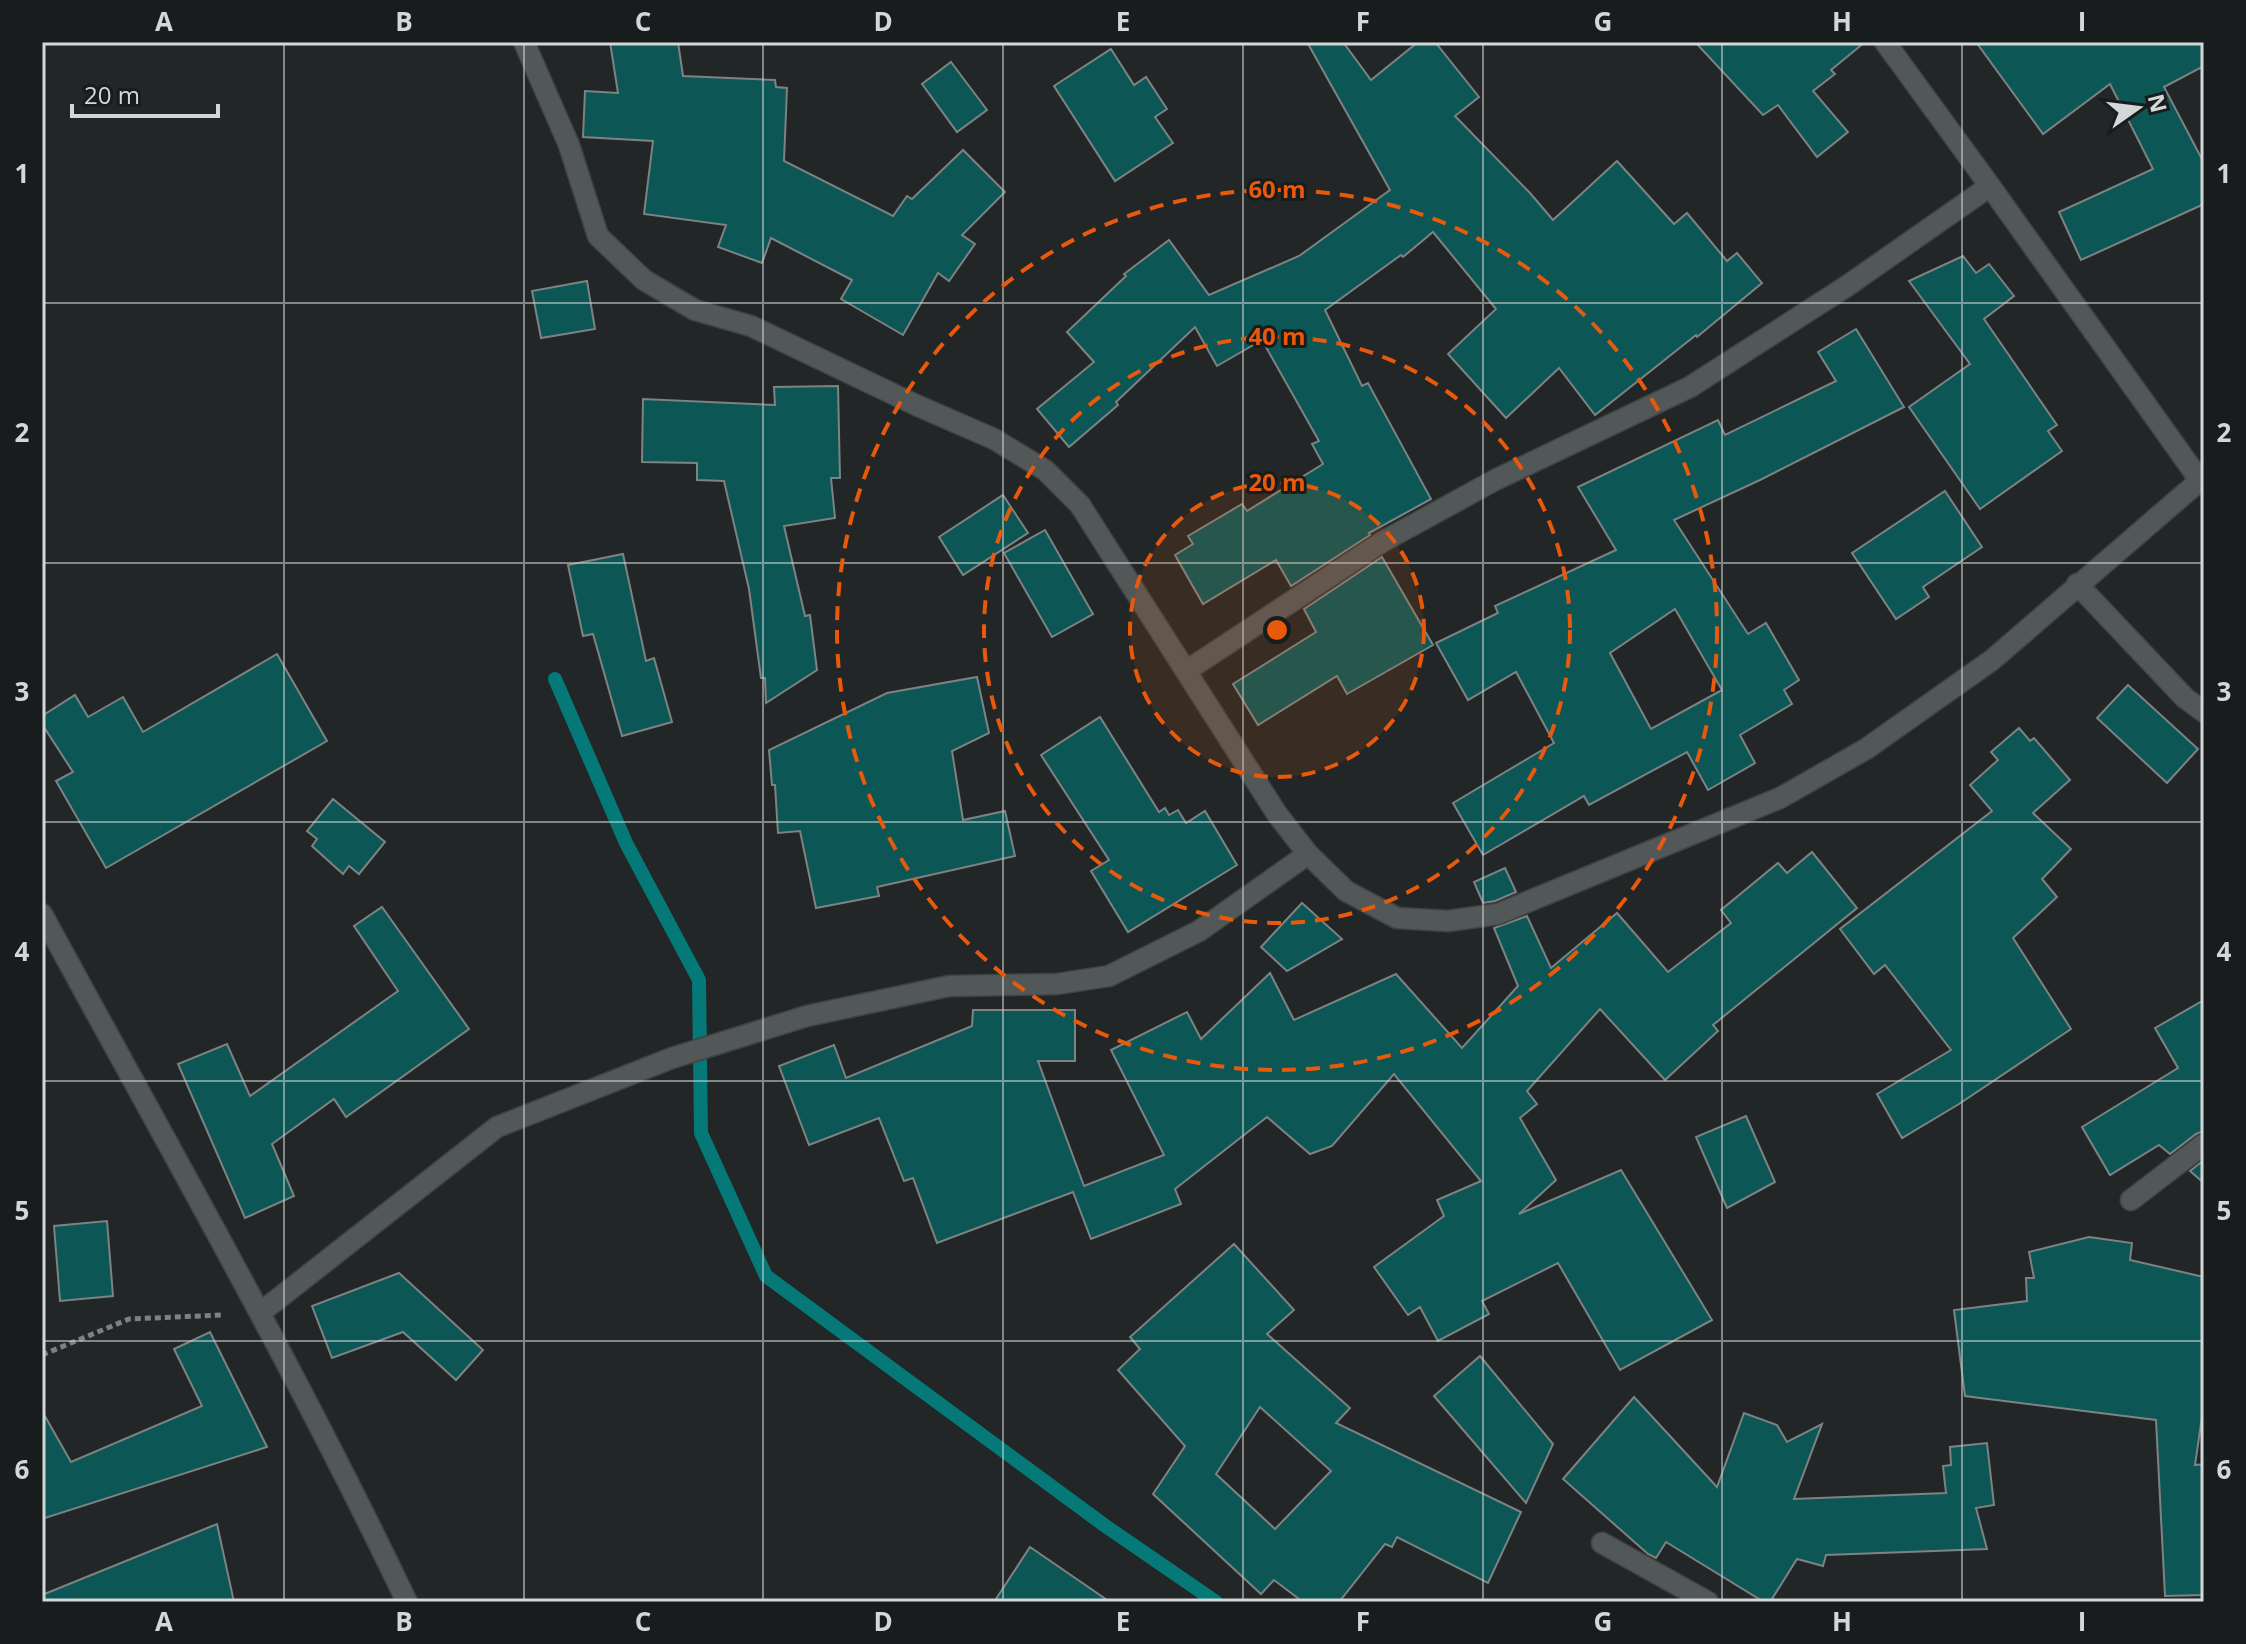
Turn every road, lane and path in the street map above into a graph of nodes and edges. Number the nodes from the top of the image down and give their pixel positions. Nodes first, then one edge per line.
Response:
1 (524, 42) edge
2 (1885, 42) edge
3 (1990, 186) junction
4 (2202, 478) edge
5 (2077, 584) junction
6 (1186, 671) junction
7 (2204, 712) edge
8 (1308, 854) junction
9 (42, 914) edge
10 (2204, 1144) edge
11 (2131, 1200) dead end
12 (260, 1313) junction
13 (42, 1355) edge
14 (1602, 1543) dead end
15 (407, 1602) edge
16 (1708, 1602) edge

1 - 6 street
2 - 3 street
3 - 4 street
3 - 6 street
4 - 5 street
5 - 7 street
5 - 8 street
6 - 8 street
8 - 12 street
9 - 12 street
10 - 11 street
12 - 13 path
12 - 15 street
14 - 16 street

